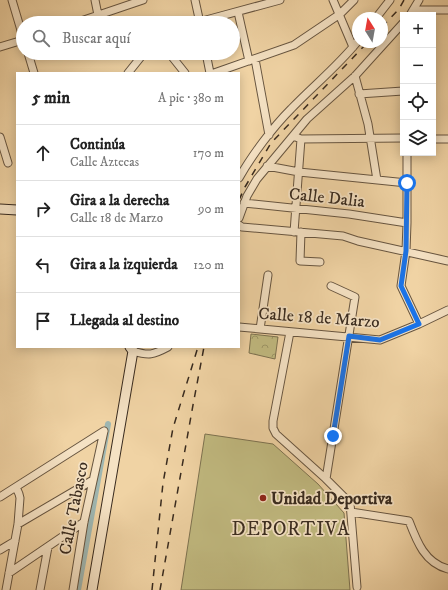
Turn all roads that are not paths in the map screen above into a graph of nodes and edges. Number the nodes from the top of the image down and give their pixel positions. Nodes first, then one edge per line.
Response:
1 (12, 0) edge
2 (95, 0) edge
3 (143, 0) edge
4 (196, 0) edge
5 (280, 0) edge
6 (333, 0) edge
7 (354, 0) edge
8 (390, 0) edge
9 (419, 0) edge
10 (448, 10) edge
11 (238, 12) junction
12 (381, 12) edge
13 (412, 12) edge
14 (340, 14) junction
15 (98, 15) junction
16 (17, 16) edge
17 (95, 16) edge
18 (197, 16) edge
19 (222, 16) edge
20 (239, 16) edge
21 (240, 19) edge
22 (400, 26) edge
23 (352, 36) edge
24 (16, 41) edge
25 (0, 47) edge
26 (352, 48) edge
27 (30, 60) edge
28 (138, 60) edge
29 (174, 60) edge
30 (207, 60) edge
31 (252, 60) junction
32 (34, 72) edge
33 (129, 72) edge
34 (183, 72) edge
35 (210, 72) edge
36 (217, 72) edge
37 (355, 76) junction
38 (400, 91) edge
39 (359, 94) junction
40 (269, 135) junction
41 (0, 136) edge
42 (293, 136) junction
43 (400, 138) edge
44 (301, 139) junction
45 (371, 139) junction
46 (436, 139) edge
47 (448, 139) edge
48 (407, 156) edge
49 (8, 163) dead end
50 (267, 166) junction
51 (298, 172) junction
52 (240, 177) edge
53 (376, 180) junction
54 (407, 183) junction
55 (244, 203) junction
56 (0, 208) edge
57 (296, 209) junction
58 (16, 210) edge
59 (240, 215) edge
60 (407, 223) junction
61 (240, 226) edge
62 (298, 232) junction
63 (406, 251) junction
64 (448, 261) edge
65 (320, 262) dead end
66 (268, 275) dead end
67 (331, 286) dead end
68 (448, 310) edge
69 (419, 324) junction
70 (240, 327) edge
71 (260, 329) junction
72 (290, 332) junction
73 (349, 336) junction
74 (166, 348) edge
75 (132, 349) edge
76 (326, 479) junction
77 (93, 480) junction
78 (16, 487) junction
79 (0, 497) edge
80 (351, 512) junction
81 (84, 522) junction
82 (18, 524) junction
83 (15, 542) junction
84 (48, 547) junction
85 (0, 550) edge
86 (448, 569) edge
87 (9, 573) junction
88 (357, 587) dead end
89 (4, 589) edge
90 (40, 590) edge
91 (73, 590) edge
92 (92, 590) edge

1 - 16 street
2 - 15 street
3 - 15 street
4 - 18 street
5 - 11 street
6 - 14 street
7 - 14 street
8 - 12 street
9 - 13 street
10 - 13 street
11 - 19 street
11 - 20 street
14 - 23 street
14 - 31 street
15 - 17 street
21 - 31 street
22 - 37 street
24 - 25 street
26 - 40 street
27 - 32 street
28 - 33 street
29 - 34 street
30 - 35 street
31 - 36 street
31 - 40 street
37 - 39 street
37 - 42 street
38 - 39 street
39 - 45 street
40 - 52 street
41 - 49 street
42 - 44 street
42 - 50 street
43 - 45 street
44 - 45 street
44 - 51 street
45 - 53 street
46 - 47 street
48 - 54 street
50 - 51 street
50 - 55 street
51 - 53 street
51 - 57 street
53 - 54 street
54 - 60 street
55 - 57 street, Calle Dalia
55 - 59 street
56 - 58 street
57 - 60 street, Calle Dalia
57 - 62 street
60 - 63 street
61 - 62 street
62 - 63 street
62 - 65 street
63 - 64 street
63 - 69 street
66 - 71 street
67 - 73 street
68 - 69 street, Calle 18 de Marzo
69 - 73 street, Calle 18 de Marzo
70 - 71 street, Calle 18 de Marzo
71 - 72 street, Calle 18 de Marzo
72 - 73 street, Calle 18 de Marzo
72 - 76 street
73 - 76 street
74 - 75 street
75 - 92 street
76 - 80 street
77 - 78 street, Calle Tabasco
77 - 81 street, Calle Tabasco
77 - 82 street
78 - 79 street
78 - 82 street
80 - 86 street
80 - 88 street
81 - 84 street
81 - 91 street, Calle Tabasco
82 - 83 street
83 - 85 street
83 - 87 street
84 - 87 street
84 - 90 street
87 - 89 street

